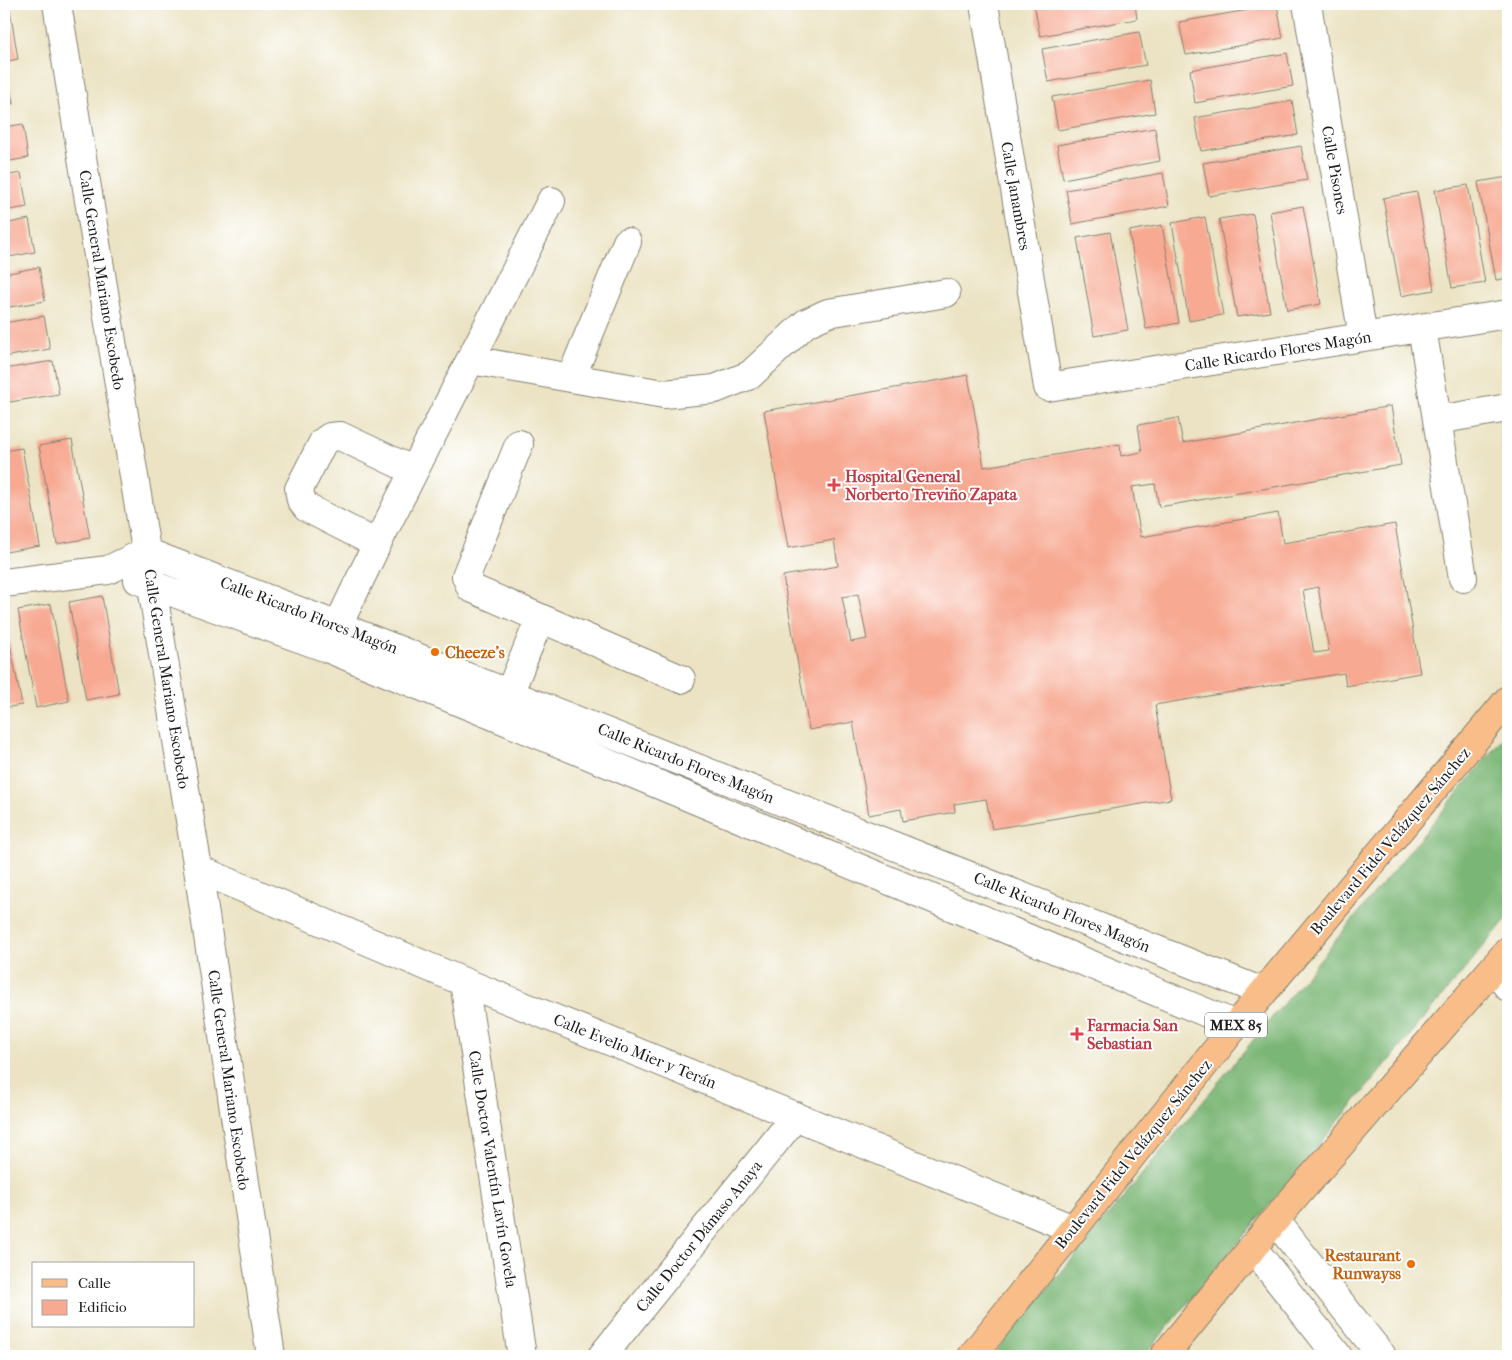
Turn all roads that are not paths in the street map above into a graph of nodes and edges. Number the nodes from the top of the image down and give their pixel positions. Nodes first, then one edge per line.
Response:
1 (57, 4) edge
2 (984, 4) edge
3 (1307, 4) edge
4 (551, 202) dead end
5 (627, 242) dead end
6 (946, 293) dead end
7 (1508, 314) edge
8 (1422, 328) junction
9 (1363, 337) junction
10 (471, 360) junction
11 (571, 378) junction
12 (1048, 388) joint
13 (1508, 408) edge
14 (1437, 420) junction
15 (519, 444) dead end
16 (414, 471) junction
17 (377, 544) junction
18 (146, 552) junction
19 (108, 570) junction
20 (1463, 578) dead end
21 (4, 583) edge
22 (152, 584) junction
23 (540, 618) junction
24 (332, 637) junction
25 (681, 679) dead end
26 (1508, 700) edge
27 (505, 706) junction
28 (886, 843) junction
29 (198, 869) junction
30 (872, 874) junction
31 (1504, 969) edge
32 (464, 982) junction
33 (1263, 992) junction
34 (1236, 1025) junction
35 (796, 1116) junction
36 (1274, 1220) junction
37 (1073, 1229) junction
38 (1252, 1247) junction
39 (271, 1356) edge
40 (522, 1356) edge
41 (602, 1356) edge
42 (972, 1356) edge
43 (1164, 1356) edge
44 (1338, 1356) edge
45 (1382, 1356) edge

1 - 18 street, Calle General Mariano Escobedo
2 - 12 street, Calle Janambres
3 - 9 street, Calle Pisones
4 - 10 street
5 - 11 street
6 - 11 street
7 - 8 street, Calle Ricardo Flores Magón
8 - 9 street, Calle Ricardo Flores Magón
8 - 14 street
9 - 12 street, Calle Ricardo Flores Magón
10 - 11 street
10 - 16 street
13 - 14 street
14 - 20 street
15 - 23 street
16 - 17 street
16 - 17 street
17 - 24 street
18 - 19 street, Calle Ricardo Flores Magón
18 - 22 street, Calle General Mariano Escobedo
18 - 24 street, Calle Ricardo Flores Magón
19 - 21 street, Calle Ricardo Flores Magón
19 - 22 street, Calle Ricardo Flores Magón
22 - 24 street, Calle Ricardo Flores Magón
22 - 29 street, Calle General Mariano Escobedo
23 - 25 street
23 - 27 street
24 - 27 street, Calle Ricardo Flores Magón
26 - 33 main road, Boulevard Fidel Velázquez Sánchez / MEX 85
27 - 28 street, Calle Ricardo Flores Magón
27 - 30 street, Calle Ricardo Flores Magón
28 - 30 street
28 - 33 street, Calle Ricardo Flores Magón
29 - 32 street, Calle Evelio Mier y Terán
29 - 39 street, Calle General Mariano Escobedo
30 - 34 street, Calle Ricardo Flores Magón
31 - 36 main road
32 - 35 street, Calle Evelio Mier y Terán
32 - 40 street, Calle Doctor Valentín Lavín Govela
33 - 34 main road, Boulevard Fidel Velázquez Sánchez / MEX 85
34 - 37 main road, Boulevard Fidel Velázquez Sánchez / MEX 85
35 - 37 street, Calle Evelio Mier y Terán
35 - 41 street, Calle Doctor Dámaso Anaya
36 - 38 main road
36 - 45 street
37 - 42 main road, Boulevard Fidel Velázquez Sánchez / MEX 85
38 - 43 main road
38 - 44 street

